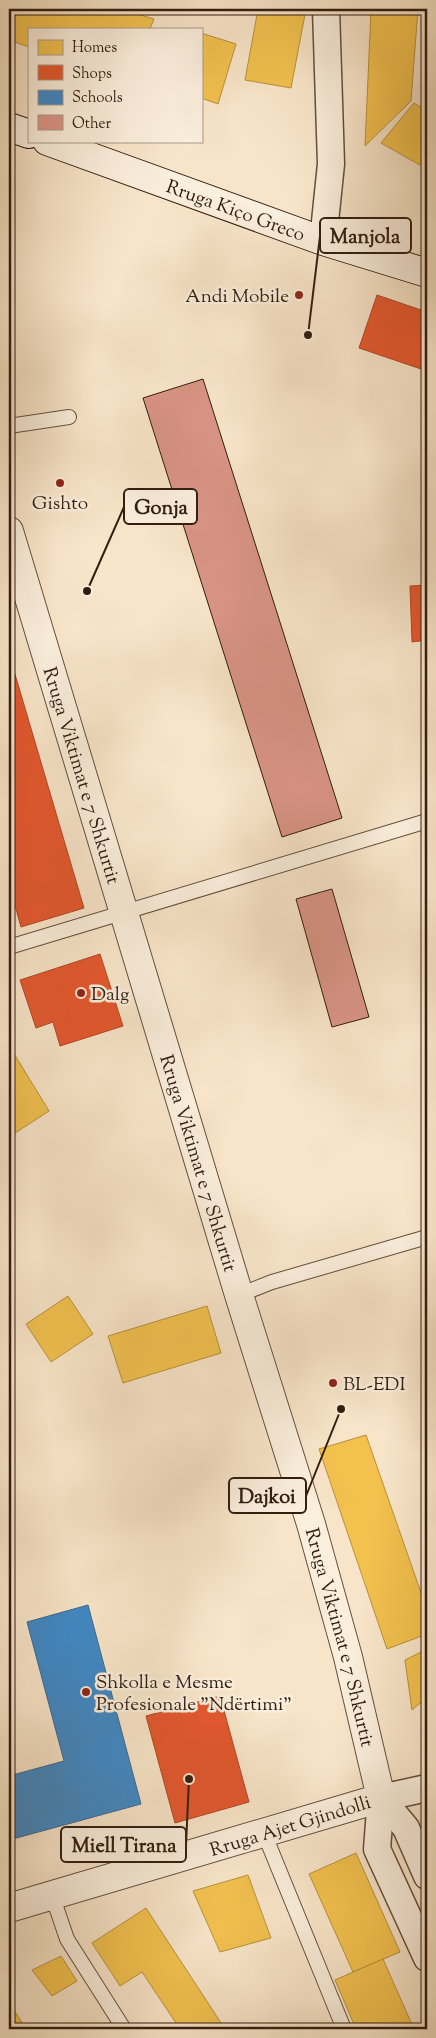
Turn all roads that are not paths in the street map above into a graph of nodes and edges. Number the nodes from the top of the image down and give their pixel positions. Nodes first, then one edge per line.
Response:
1 (326, 9) edge
2 (9, 127) edge
3 (28, 134) edge
4 (50, 142) edge
5 (323, 241) junction
6 (427, 272) edge
7 (70, 417) dead end
8 (9, 426) edge
9 (9, 531) edge
10 (427, 821) edge
11 (123, 912) junction
12 (9, 947) edge
13 (427, 1237) edge
14 (239, 1295) junction
15 (427, 1788) edge
16 (381, 1798) junction
17 (264, 1833) junction
18 (427, 1876) edge
19 (52, 1895) junction
20 (9, 1908) edge
21 (427, 1958) edge
22 (124, 2029) edge
23 (344, 2029) edge

1 - 5 street
2 - 3 street
4 - 5 street, Rruga Kiço Greco
5 - 6 street, Rruga Kiço Greco
7 - 8 lane
9 - 11 street, Rruga Viktimat e 7 Shkurtit
10 - 11 lane
11 - 12 lane
11 - 14 street, Rruga Viktimat e 7 Shkurtit
13 - 14 lane
14 - 16 street, Rruga Viktimat e 7 Shkurtit
15 - 16 street, Rruga Ajet Gjindolli
16 - 17 street, Rruga Ajet Gjindolli
16 - 18 street, Rruga Viktimat e 7 Shkurtit
16 - 21 street, Rruga Viktimat e 7 Shkurtit
17 - 19 street, Rruga Ajet Gjindolli
17 - 23 lane
19 - 20 street, Rruga Ajet Gjindolli
19 - 22 lane

